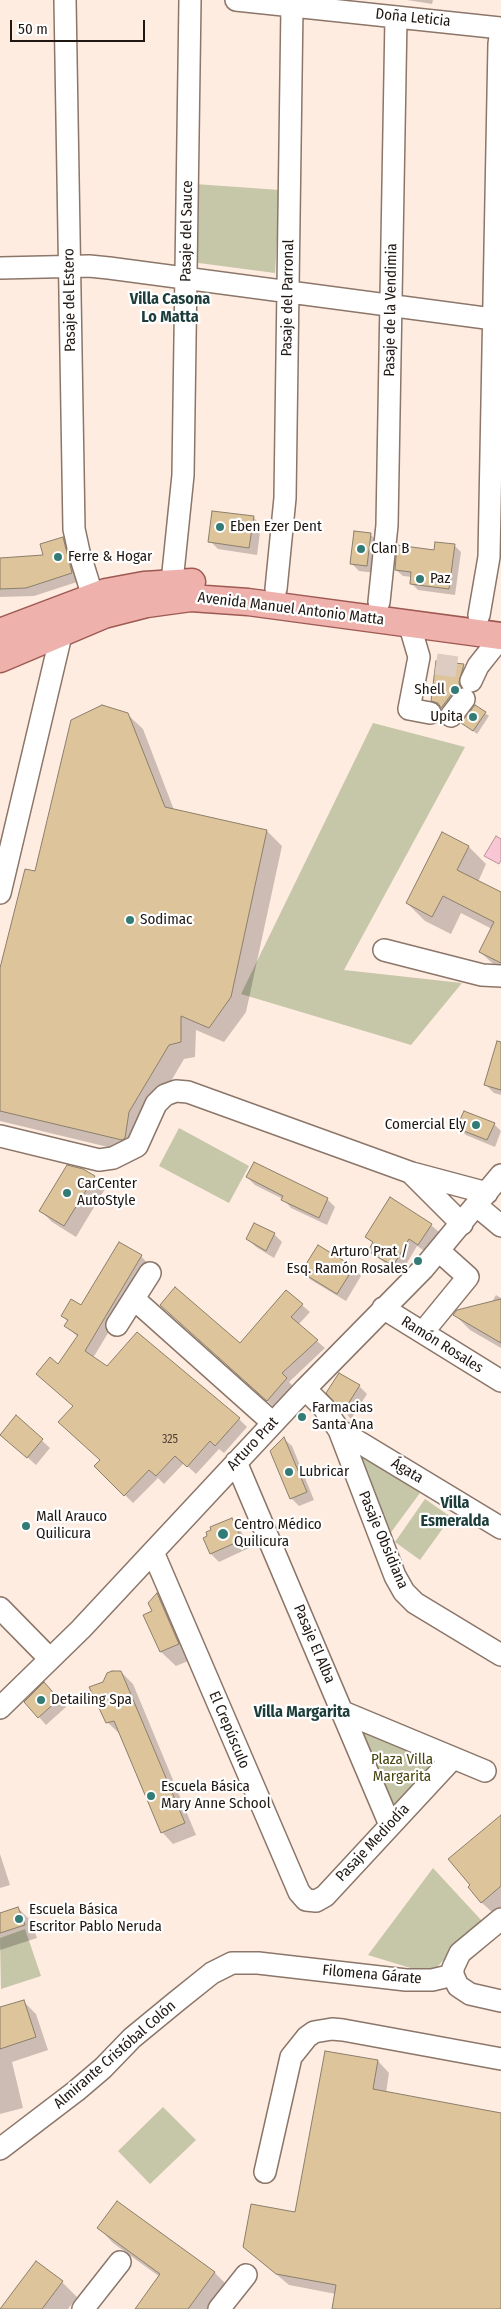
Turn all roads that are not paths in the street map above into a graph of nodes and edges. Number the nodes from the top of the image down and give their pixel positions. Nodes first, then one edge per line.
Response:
1 (65, 0) edge
2 (190, 0) edge
3 (236, 0) edge
4 (292, 6) junction
5 (396, 17) junction
6 (501, 28) edge
7 (70, 266) junction
8 (0, 268) edge
9 (186, 279) junction
10 (288, 292) junction
11 (391, 305) junction
12 (497, 319) edge
13 (172, 582) junction
14 (276, 590) junction
15 (93, 596) junction
16 (379, 602) junction
17 (490, 616) edge
18 (409, 623) junction
19 (62, 631) junction
20 (0, 632) edge
21 (501, 636) edge
22 (0, 659) edge
23 (430, 713) dead end
24 (451, 716) dead end
25 (0, 893) edge
26 (384, 950) dead end
27 (501, 976) edge
28 (0, 1136) edge
29 (412, 1174) junction
30 (501, 1175) edge
31 (482, 1199) junction
32 (462, 1224) junction
33 (501, 1226) edge
34 (439, 1251) junction
35 (150, 1273) dead end
36 (134, 1299) junction
37 (384, 1308) junction
38 (117, 1325) dead end
39 (423, 1332) junction
40 (501, 1381) edge
41 (305, 1389) junction
42 (272, 1423) junction
43 (339, 1430) junction
44 (236, 1462) junction
45 (501, 1528) edge
46 (153, 1552) junction
47 (0, 1608) edge
48 (501, 1655) edge
49 (50, 1659) junction
50 (0, 1708) edge
51 (343, 1712) junction
52 (452, 1758) junction
53 (484, 1771) dead end
54 (390, 1825) junction
55 (311, 1901) joint
56 (501, 1919) edge
57 (232, 1963) joint
58 (453, 1975) junction
59 (501, 2001) edge
60 (501, 2060) edge
61 (0, 2149) edge
62 (265, 2172) dead end
63 (120, 2262) dead end
64 (246, 2275) dead end
65 (83, 2309) edge
66 (219, 2309) edge

1 - 7 street, Pasaje del Estero
2 - 9 street, Pasaje del Sauce
3 - 4 street, Doña Leticia
4 - 5 street, Doña Leticia
4 - 10 street, Pasaje del Parronal
5 - 6 street, Doña Leticia
5 - 11 street, Pasaje de la Vendimia
6 - 12 street
7 - 8 street
7 - 9 street
7 - 15 street, Pasaje del Estero
9 - 10 street
9 - 13 street, Pasaje del Sauce
10 - 11 street
10 - 14 street, Pasaje del Parronal
11 - 12 street
11 - 16 street, Pasaje de la Vendimia
12 - 17 street
13 - 14 main road, Avenida Manuel Antonio Matta
13 - 15 main road, Avenida Manuel Antonio Matta
14 - 16 main road, Avenida Manuel Antonio Matta
15 - 20 main road, Avenida Manuel Antonio Matta
16 - 17 main road, Avenida Manuel Antonio Matta
18 - 19 main road, Avenida Manuel Antonio Matta
18 - 21 main road, Avenida Manuel Antonio Matta
18 - 23 street
19 - 22 main road, Avenida Manuel Antonio Matta
19 - 25 street
21 - 24 street
26 - 27 street
28 - 29 street
29 - 31 street
29 - 32 street
30 - 31 street, Arturo Prat
31 - 32 street, Arturo Prat
31 - 33 street
32 - 34 street, Arturo Prat
34 - 37 street, Arturo Prat
34 - 39 street
35 - 36 street
36 - 38 street
36 - 42 street
37 - 39 street, Ramón Rosales
37 - 41 street, Arturo Prat
39 - 40 street, Ramón Rosales
41 - 42 street, Arturo Prat
41 - 43 street, Pasaje Obsidiana
42 - 44 street, Arturo Prat
43 - 45 street, Ágata
43 - 48 street, Pasaje Obsidiana
44 - 46 street, Arturo Prat
44 - 51 street, Pasaje El Alba
46 - 49 street, Arturo Prat
46 - 55 street, El Crepúsculo
47 - 49 street
49 - 50 street, Arturo Prat
51 - 52 street
51 - 54 street, Pasaje El Alba
52 - 53 street
52 - 54 street, Pasaje Mediodía
54 - 55 street, Pasaje Mediodía
56 - 58 street
57 - 58 street, Filomena Gárate
57 - 61 street, Almirante Cristóbal Colón
58 - 59 street
60 - 62 street
63 - 65 street
64 - 66 street

